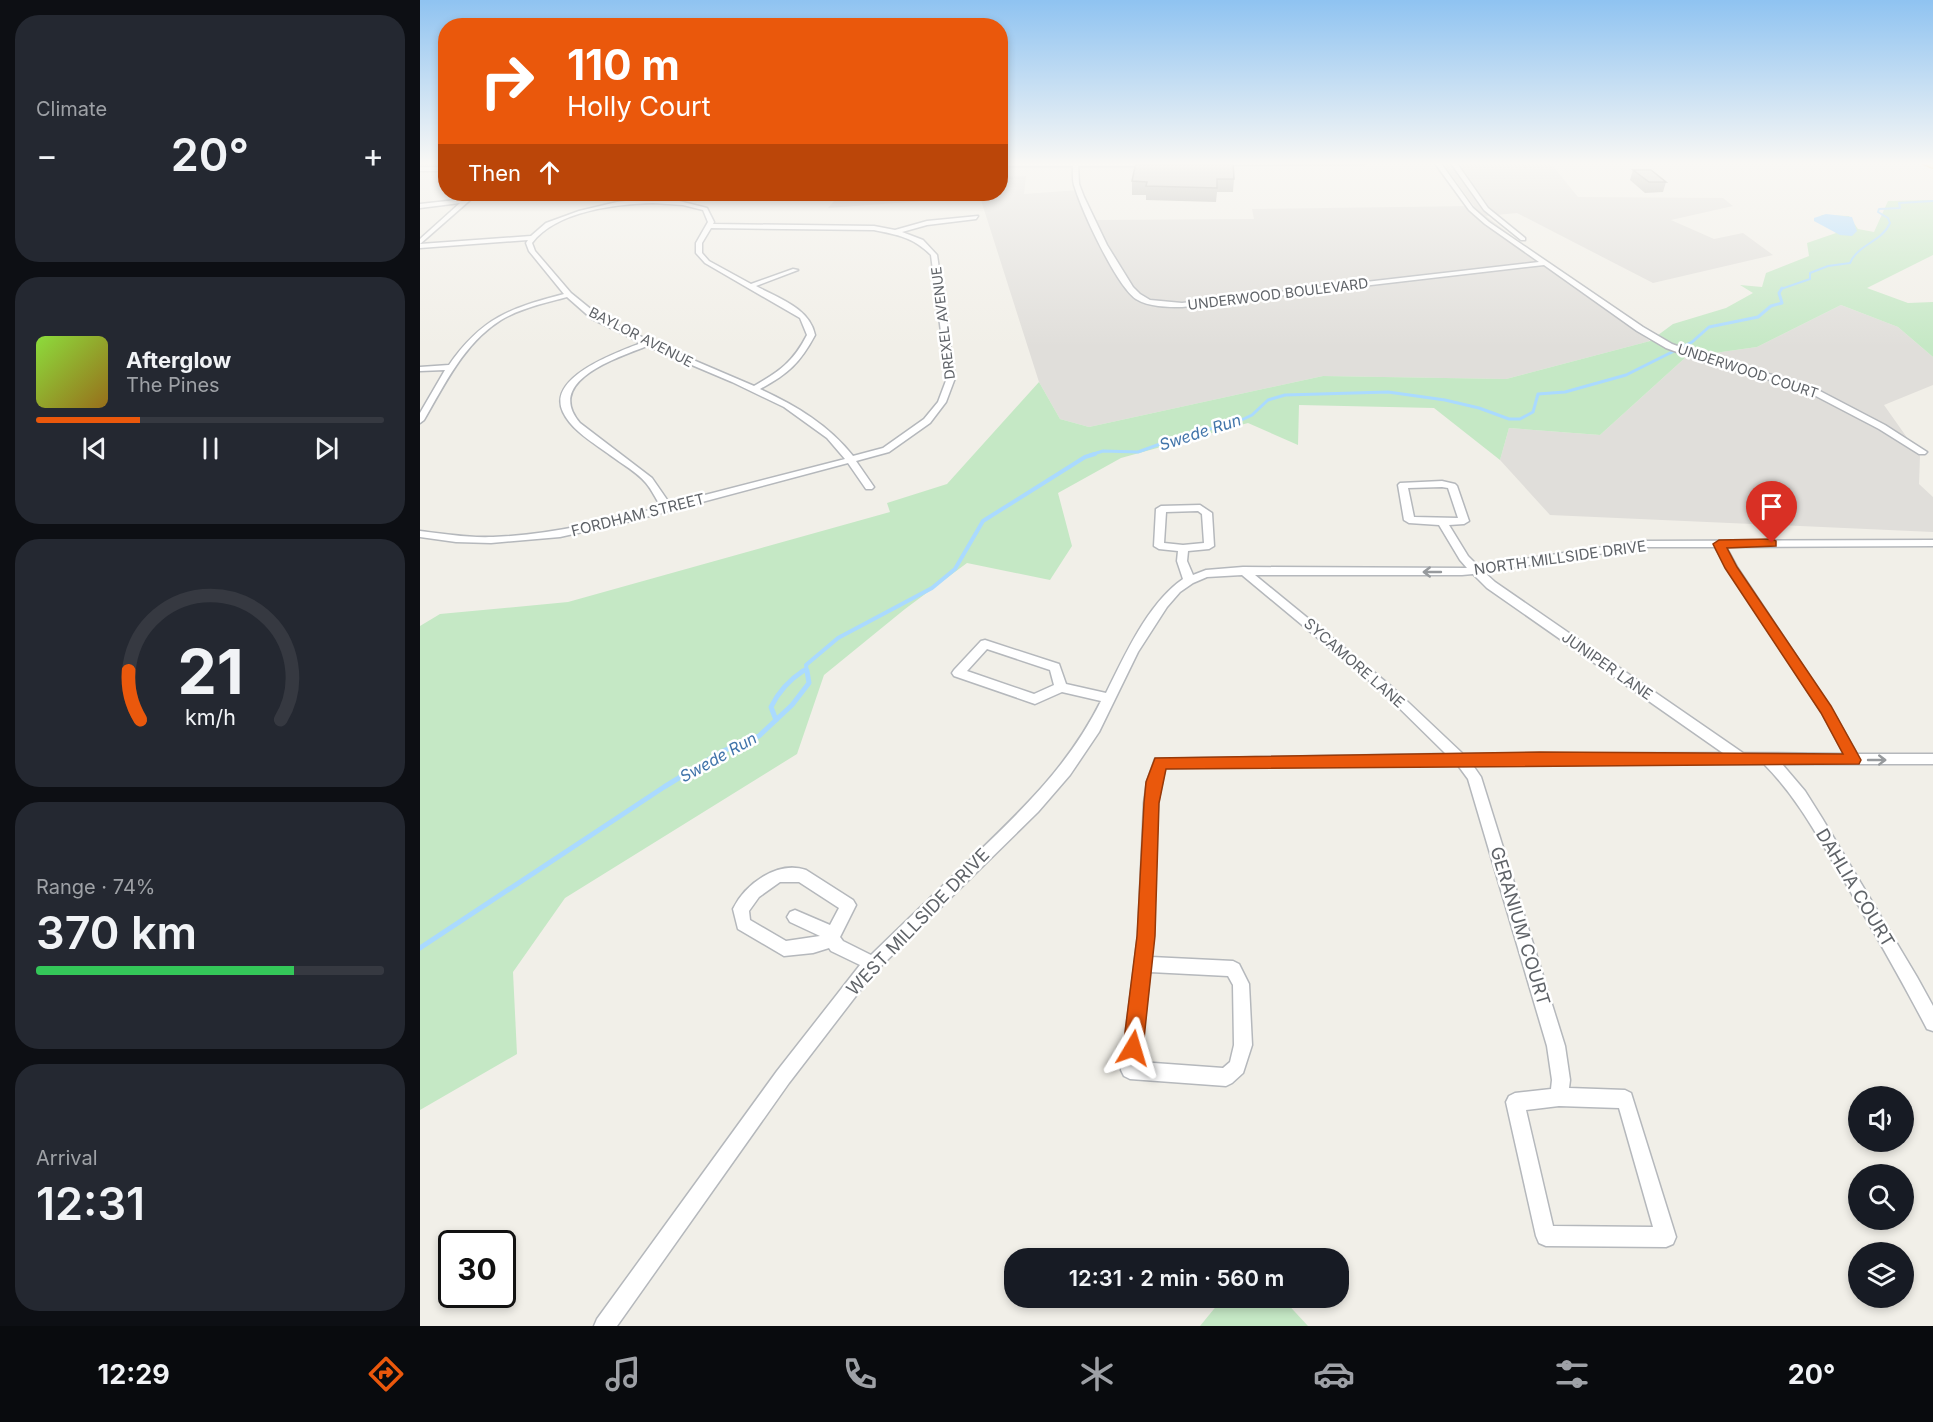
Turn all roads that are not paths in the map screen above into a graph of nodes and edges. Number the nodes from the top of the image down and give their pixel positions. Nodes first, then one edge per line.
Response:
1 (441, 224) edge
2 (551, 224) edge
3 (924, 224) edge
4 (1095, 224) edge
5 (1488, 224) edge
6 (1505, 224) edge
7 (710, 226) joint
8 (896, 232) junction
9 (531, 238) junction
10 (420, 244) edge
11 (1532, 252) junction
12 (1547, 263) junction
13 (795, 270) dead end
14 (751, 286) junction
15 (567, 295) junction
16 (647, 343) junction
17 (451, 367) junction
18 (420, 369) edge
19 (752, 390) junction
20 (420, 420) edge
21 (1922, 452) dead end
22 (851, 460) junction
23 (869, 487) dead end
24 (667, 508) junction
25 (1442, 522) junction
26 (421, 536) edge
27 (1933, 543) edge
28 (1719, 544) junction
29 (1183, 548) junction
30 (1243, 570) junction
31 (1475, 571) junction
32 (1189, 580) junction
33 (1061, 687) junction
34 (1109, 698) junction
35 (1741, 759) junction
36 (1768, 759) junction
37 (1933, 759) edge
38 (1461, 760) junction
39 (1854, 760) junction
40 (795, 917) dead end
41 (831, 940) junction
42 (873, 964) junction
43 (1143, 964) junction
44 (1933, 1023) edge
45 (1559, 1097) junction
46 (604, 1326) edge

1 - 10 street
2 - 9 street
3 - 8 street
4 - 12 street, UNDERWOOD BOULEVARD
5 - 11 street
6 - 11 street
7 - 8 street, DREXEL AVENUE
7 - 14 street
8 - 22 street, DREXEL AVENUE
9 - 10 street
9 - 15 street, BAYLOR AVENUE
11 - 12 street
12 - 21 street, UNDERWOOD COURT
13 - 14 street
14 - 19 street
15 - 16 street, BAYLOR AVENUE
15 - 17 street
16 - 19 street, BAYLOR AVENUE
16 - 24 street
17 - 18 street
17 - 20 street
19 - 22 street, BAYLOR AVENUE
22 - 23 street, BAYLOR AVENUE
22 - 24 street, FORDHAM STREET
24 - 26 street, FORDHAM STREET
25 - 25 street
25 - 31 street, JUNIPER LANE
27 - 28 street, NORTH MILLSIDE DRIVE
28 - 31 street, NORTH MILLSIDE DRIVE
28 - 39 street
29 - 29 street
29 - 32 street
31 -> 30 street, NORTH MILLSIDE DRIVE
30 - 32 street, NORTH MILLSIDE DRIVE
30 - 38 street, SYCAMORE LANE
31 - 35 street, JUNIPER LANE
32 - 34 street, WEST MILLSIDE DRIVE
33 - 33 street
33 - 34 street
34 - 42 street, WEST MILLSIDE DRIVE
35 - 36 street
35 - 38 street
36 - 39 street
36 - 44 street, DAHLIA COURT
39 -> 37 street
38 - 43 street
38 - 45 street, GERANIUM COURT
40 - 41 street
41 - 41 street
41 - 42 street
42 - 46 street, WEST MILLSIDE DRIVE
43 - 43 street
45 - 45 street

